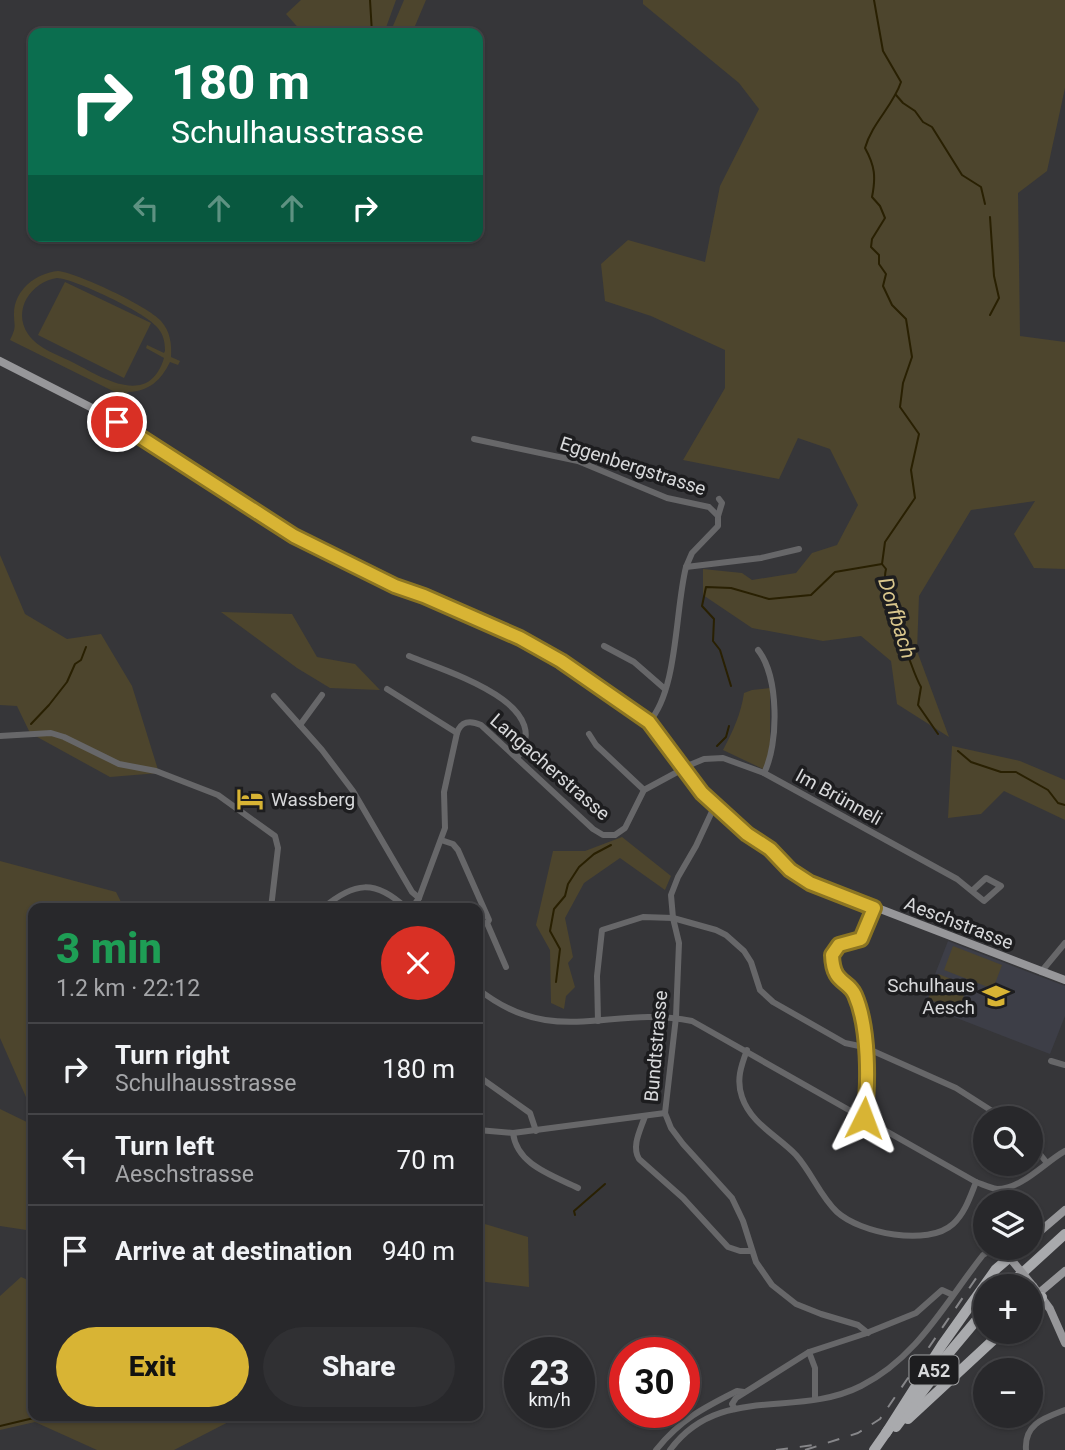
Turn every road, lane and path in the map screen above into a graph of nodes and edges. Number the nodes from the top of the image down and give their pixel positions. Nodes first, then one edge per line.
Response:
1 (0, 361) edge
2 (474, 439) dead end
3 (719, 499) dead end
4 (718, 516) junction
5 (799, 549) dead end
6 (686, 567) junction
7 (604, 646) dead end
8 (758, 650) dead end
9 (409, 656) dead end
10 (387, 688) dead end
11 (665, 689) junction
12 (322, 695) dead end
13 (274, 696) dead end
14 (649, 722) junction
15 (300, 725) junction
16 (457, 733) junction
17 (589, 734) dead end
18 (0, 736) edge
19 (517, 758) junction
20 (684, 768) junction
21 (764, 773) junction
22 (644, 790) junction
23 (715, 805) junction
24 (442, 840) junction
25 (973, 890) dead end
26 (419, 898) junction
27 (272, 903) edge
28 (330, 903) edge
29 (400, 903) edge
30 (416, 903) edge
31 (482, 903) edge
32 (483, 906) edge
33 (874, 908) junction
34 (673, 918) junction
35 (1065, 943) edge
36 (506, 967) dead end
37 (1041, 972) junction
38 (1065, 980) edge
39 (483, 993) edge
40 (676, 1017) junction
41 (598, 1021) junction
42 (864, 1047) junction
43 (747, 1050) junction
44 (1051, 1061) dead end
45 (1065, 1065) edge
46 (483, 1080) edge
47 (984, 1106) edge
48 (665, 1113) junction
49 (645, 1116) junction
50 (864, 1118) junction
51 (483, 1130) edge
52 (536, 1131) junction
53 (513, 1133) junction
54 (1065, 1151) edge
55 (1043, 1158) edge
56 (1047, 1163) junction
57 (976, 1182) junction
58 (578, 1188) dead end
59 (1065, 1210) edge
60 (1043, 1229) edge
61 (1065, 1234) edge
62 (1065, 1241) edge
63 (751, 1251) junction
64 (1011, 1261) junction
65 (1065, 1271) edge
66 (1021, 1274) edge
67 (1022, 1274) edge
68 (1028, 1274) edge
69 (1043, 1288) edge
70 (953, 1295) junction
71 (1043, 1300) edge
72 (973, 1324) edge
73 (973, 1331) edge
74 (867, 1333) junction
75 (1065, 1343) edge
76 (989, 1344) edge
77 (809, 1352) junction
78 (746, 1392) junction
79 (815, 1399) junction
80 (735, 1409) junction
81 (1065, 1410) edge
82 (886, 1436) junction
83 (656, 1450) edge
84 (670, 1450) edge
85 (874, 1450) edge
86 (879, 1450) edge
87 (1026, 1450) edge

1 - 14 main road, Aeschstrasse
2 - 4 street, Eggenbergstrasse
3 - 4 street
4 - 6 street, Eggenbergstrasse
5 - 6 street
6 - 11 street
7 - 11 street
8 - 21 street
9 - 19 street
10 - 16 street
11 - 14 street
12 - 15 street
13 - 15 street
14 - 20 main road, Aeschstrasse
15 - 26 street
16 - 19 street, Langacherstrasse
16 - 24 street
17 - 22 street
18 - 27 street
19 - 22 street, Langacherstrasse
20 - 21 street, Im Brünneli
20 - 22 street
20 - 23 main road, Aeschstrasse
21 - 25 street, Im Brünneli
23 - 33 main road, Aeschstrasse
23 - 34 street, Bundtstrasse
24 - 26 street
24 - 31 street
26 - 30 street
28 - 29 street
32 - 36 street
33 - 37 main road, Aeschstrasse
33 - 42 street
34 - 40 street, Bundtstrasse
34 - 41 street
34 - 42 street
35 - 37 street
37 - 38 main road, Aeschstrasse
39 - 41 street
40 - 41 street
40 - 43 street
40 - 48 street, Bundtstrasse
42 - 47 street
42 - 50 street
43 - 50 street
43 - 57 street
44 - 45 street
46 - 52 street
48 - 49 street
48 - 63 street, Bundtstrasse
49 - 52 street
49 - 63 street
50 - 57 street
51 - 53 street
52 - 53 street
53 - 58 street
54 - 56 street
55 - 56 street
56 - 57 street
59 - 60 main road
61 - 66 highway
62 - 68 highway
63 - 74 street, Bundtstrasse
64 - 67 main road, bridge
64 - 70 street
64 - 82 highway
65 - 69 main road
70 - 74 street
70 - 79 street
71 - 75 main road
72 - 82 highway, A52
73 - 82 highway, A52
74 - 77 street
76 - 82 highway
77 - 78 street
77 - 79 street
78 - 80 street
78 - 83 street
79 - 80 street
80 - 84 street
81 - 87 street
82 - 85 highway, A52
82 - 86 highway, A52

